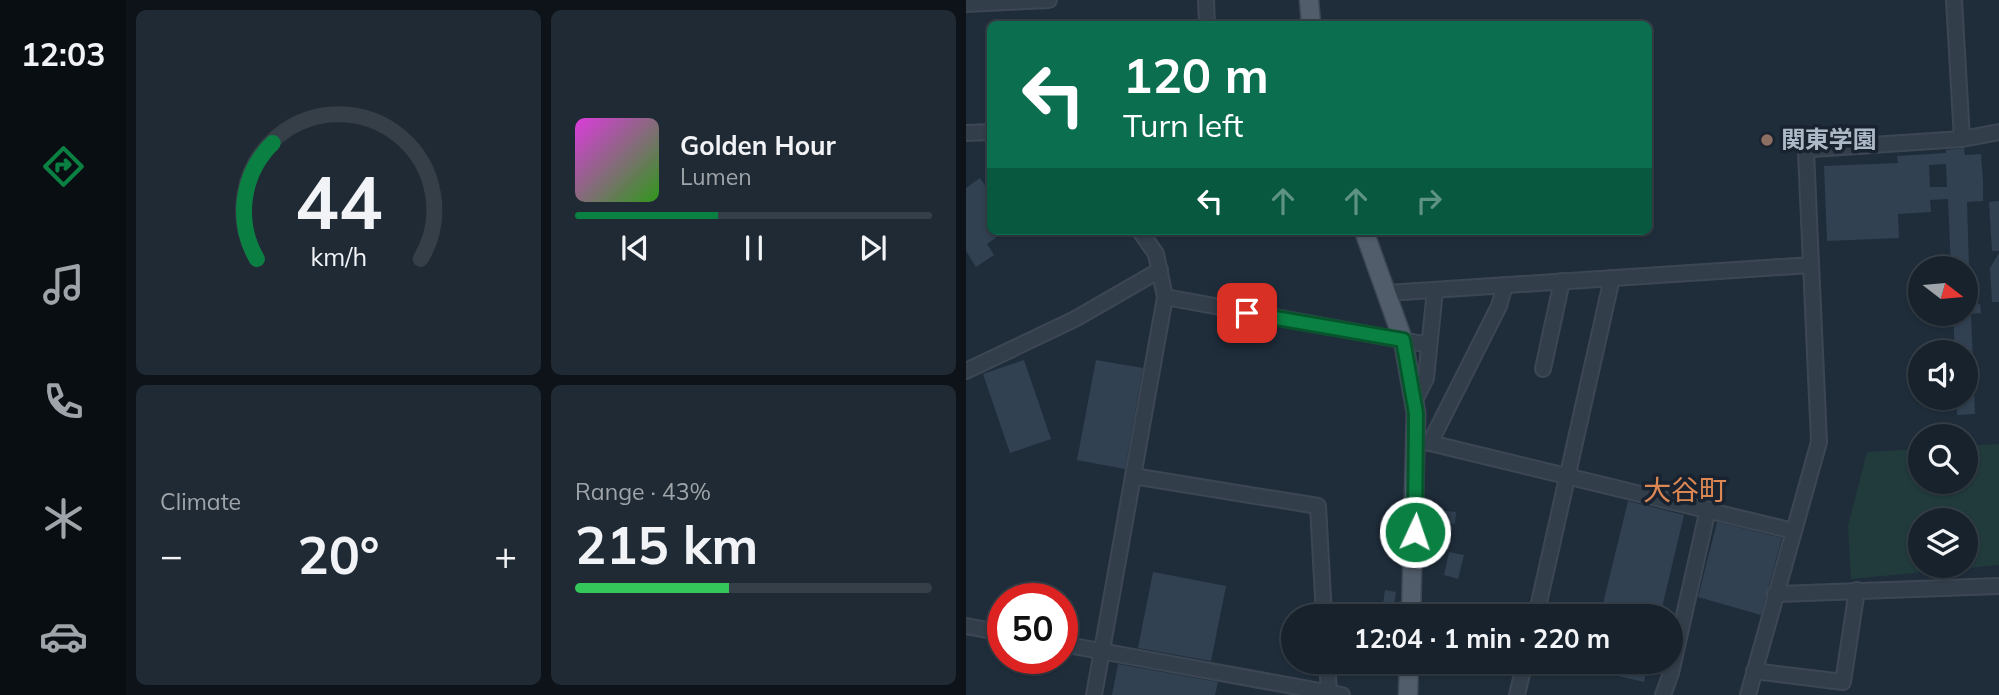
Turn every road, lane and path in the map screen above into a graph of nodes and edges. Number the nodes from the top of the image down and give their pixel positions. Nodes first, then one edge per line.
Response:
1 (1049, 0) edge
2 (1206, 0) edge
3 (1309, 0) edge
4 (1954, 0) edge
5 (966, 4) edge
6 (1207, 21) edge
7 (1311, 21) edge
8 (987, 132) edge
9 (1999, 132) edge
10 (966, 133) edge
11 (1962, 139) junction
12 (1143, 235) edge
13 (1365, 235) edge
14 (1811, 265) junction
15 (1160, 270) junction
16 (1612, 278) junction
17 (1562, 281) junction
18 (1506, 285) junction
19 (1435, 290) junction
20 (1387, 293) junction
21 (1165, 298) junction
22 (1403, 340) junction
23 (1429, 345) junction
24 (1543, 369) dead end
25 (966, 371) edge
26 (1415, 400) junction
27 (1424, 442) junction
28 (1133, 475) junction
29 (1569, 475) junction
30 (1708, 509) junction
31 (1793, 531) junction
32 (1999, 586) edge
33 (1857, 590) junction
34 (1775, 594) junction
35 (1323, 604) edge
36 (1412, 604) edge
37 (1539, 604) edge
38 (966, 626) edge
39 (987, 630) edge
40 (1078, 647) edge
41 (1102, 652) junction
42 (1754, 671) junction
43 (1330, 674) edge
44 (1409, 674) edge
45 (1522, 674) edge
46 (1335, 694) edge
47 (1094, 695) edge
48 (1408, 695) edge
49 (1517, 695) edge
50 (1663, 695) edge
51 (1748, 695) edge

1 - 5 street
2 - 6 street
3 - 7 main road
4 - 11 street
8 - 10 street
9 - 11 street
11 - 14 street
12 - 15 street
13 - 20 main road
14 - 16 street
14 - 31 street
15 - 21 street
15 - 25 street
16 - 17 street
16 - 29 street
17 - 18 street
17 - 24 street
18 - 19 street
18 - 27 street
19 - 20 street
19 - 23 street
20 - 22 main road
21 - 22 street
21 - 28 street
22 - 23 street
22 - 26 main road
23 - 26 street
26 - 27 main road
27 - 29 street
27 - 36 main road
28 - 35 street
28 - 41 street
29 - 30 street
29 - 37 street
30 - 31 street
30 - 50 street
31 - 34 street
32 - 33 street
33 - 34 street
33 - 42 street
34 - 42 street
38 - 39 street
40 - 41 street
41 - 46 street
41 - 47 street
42 - 51 street
43 - 46 street
44 - 48 main road
45 - 49 street

